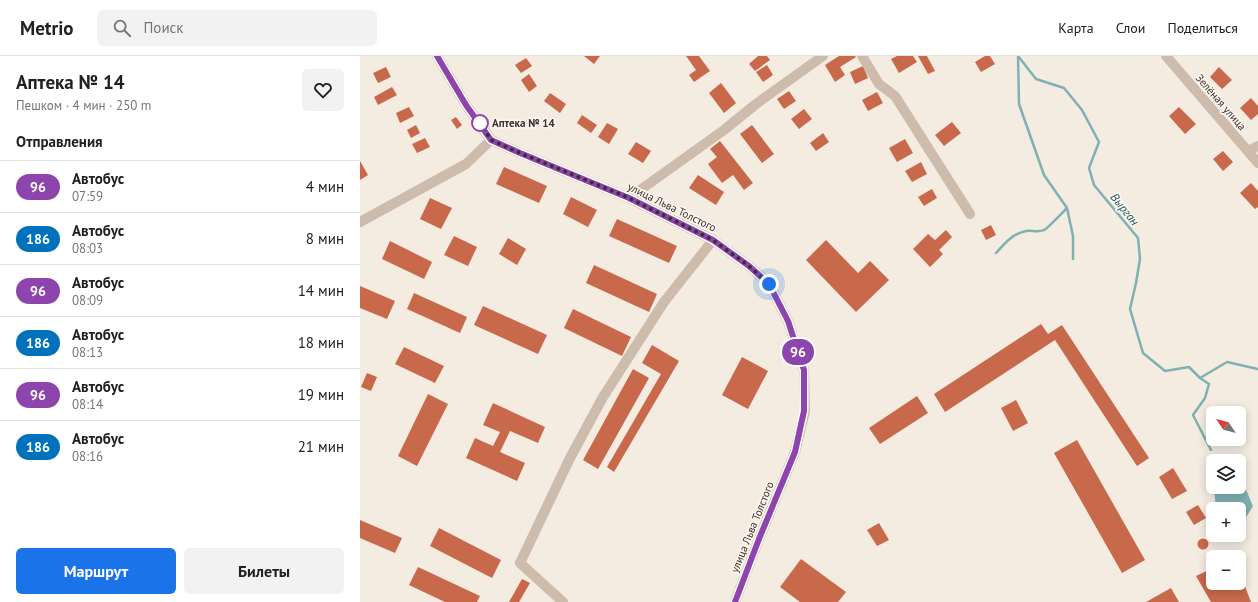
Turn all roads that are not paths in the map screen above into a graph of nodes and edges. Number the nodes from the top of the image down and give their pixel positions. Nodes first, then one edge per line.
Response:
1 (437, 56) edge
2 (823, 56) edge
3 (862, 56) edge
4 (1166, 56) edge
5 (491, 140) junction
6 (1258, 146) edge
7 (1248, 151) junction
8 (1258, 163) edge
9 (629, 198) junction
10 (970, 214) dead end
11 (360, 222) edge
12 (713, 240) junction
13 (563, 602) edge
14 (735, 602) edge

1 - 5 street
2 - 9 street
3 - 10 street
4 - 7 street, Зелёная улица
5 - 9 street, улица Льва Толстого
5 - 11 street
6 - 7 street
7 - 8 street, Зелёная улица
9 - 12 street, улица Льва Толстого
12 - 13 street
12 - 14 street, улица Льва Толстого

